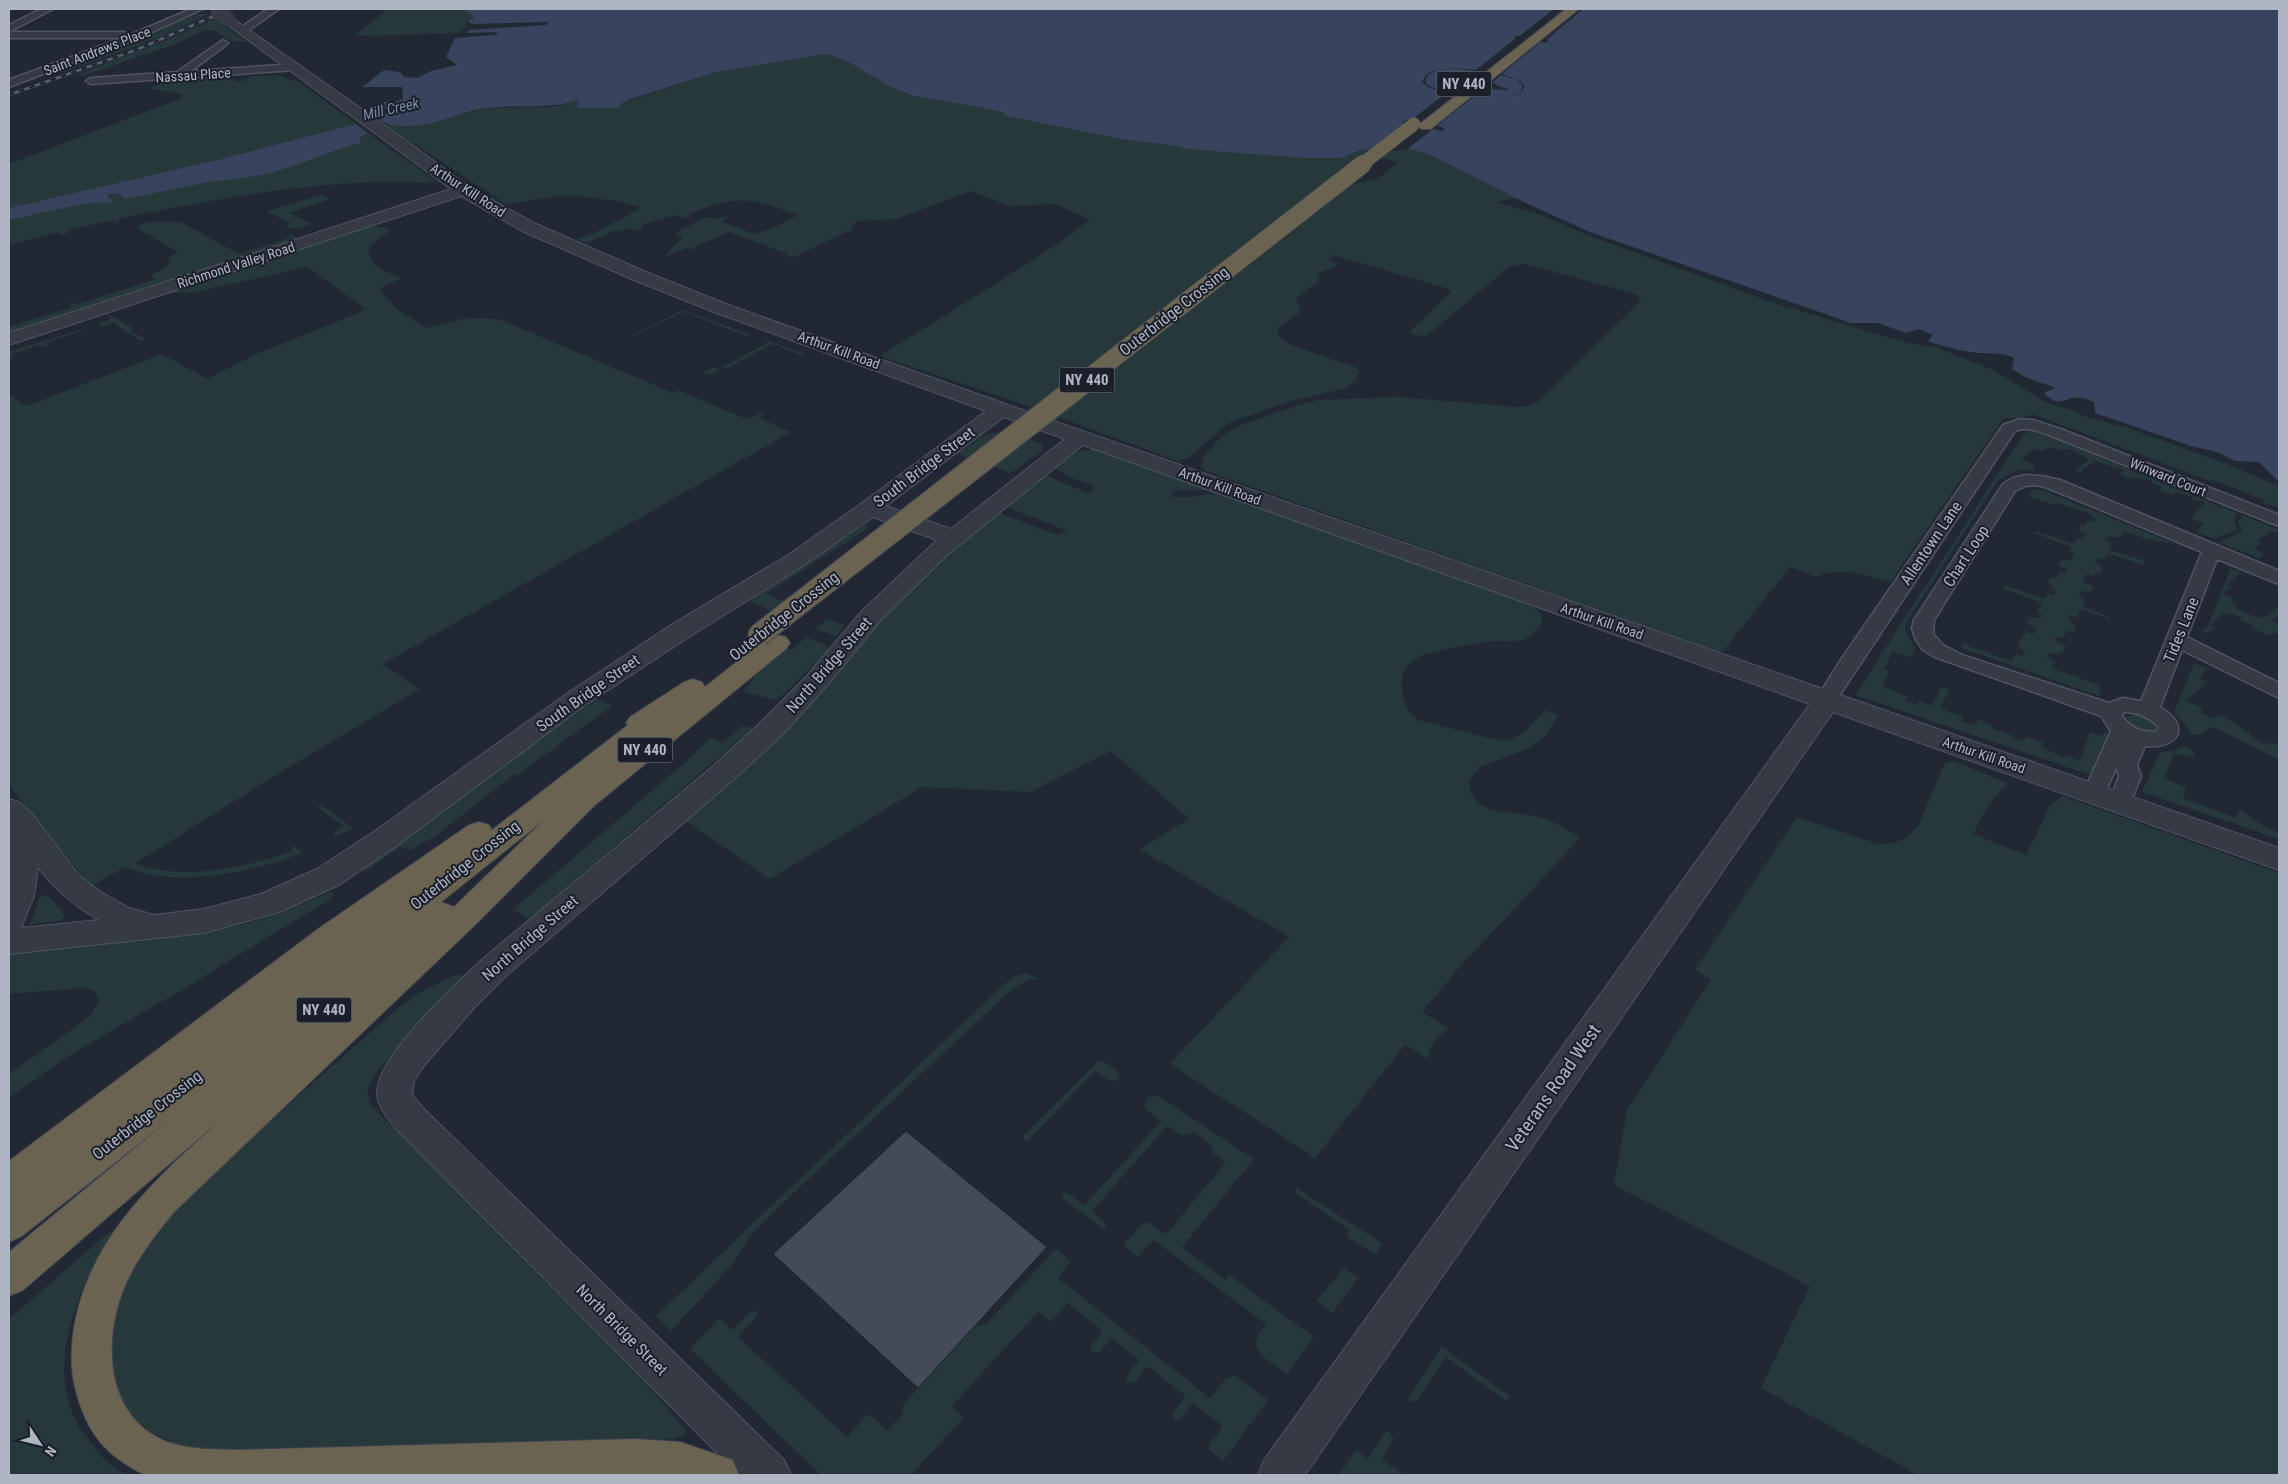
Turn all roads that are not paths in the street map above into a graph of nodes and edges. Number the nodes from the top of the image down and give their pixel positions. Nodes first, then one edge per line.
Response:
1 (48, 9) edge
2 (198, 9) edge
3 (274, 9) edge
4 (1560, 9) edge
5 (1573, 9) edge
6 (215, 10) edge
7 (184, 15) junction
8 (9, 30) edge
9 (244, 30) junction
10 (9, 35) edge
11 (138, 35) junction
12 (222, 43) dead end
13 (1519, 46) junction
14 (296, 67) junction
15 (18, 70) dead end
16 (49, 70) junction
17 (178, 76) junction
18 (91, 82) dead end
19 (9, 84) edge
20 (463, 190) junction
21 (9, 339) edge
22 (1001, 409) junction
23 (2057, 432) joint
24 (1081, 436) junction
25 (882, 512) junction
26 (2279, 521) edge
27 (954, 538) junction
28 (2212, 549) junction
29 (2279, 578) edge
30 (768, 639) junction
31 (2177, 640) junction
32 (693, 688) junction
33 (2279, 691) edge
34 (1826, 700) junction
35 (2148, 710) junction
36 (2131, 730) junction
37 (585, 798) junction
38 (2107, 799) junction
39 (9, 810) edge
40 (9, 818) edge
41 (2279, 859) edge
42 (9, 922) edge
43 (154, 926) junction
44 (9, 942) edge
45 (128, 1092) junction
46 (9, 1171) edge
47 (9, 1183) edge
48 (9, 1224) edge
49 (66, 1227) junction
50 (9, 1272) edge
51 (9, 1278) edge
52 (718, 1475) edge
53 (770, 1475) edge
54 (1280, 1475) edge

1 - 8 street
2 - 7 street, Saint Andrews Place
3 - 9 street
4 - 13 highway, Outerbridge Crossing
5 - 13 highway, Outerbridge Crossing
6 - 7 street, Saint Andrews Place
6 - 9 street, Arthur Kill Road, bridge
7 - 11 street, Saint Andrews Place
9 - 14 street, Arthur Kill Road
10 - 11 street
11 - 16 street, Saint Andrews Place
12 - 17 street
13 - 30 highway, Outerbridge Crossing / NY 440
14 - 17 street, Nassau Place
14 - 20 street, Arthur Kill Road
15 - 16 street
16 - 19 street, Saint Andrews Place
17 - 18 street, Nassau Place
20 - 21 street, Richmond Valley Road
20 - 22 street, Arthur Kill Road
22 - 24 street, Arthur Kill Road
22 - 25 street, South Bridge Street
23 - 26 street, Winward Court
23 - 34 street, Allentown Lane
24 - 27 street, North Bridge Street
24 - 34 street, Arthur Kill Road
25 - 27 street
25 - 43 street, South Bridge Street
27 - 53 street, North Bridge Street
28 - 29 street
28 - 31 street, Tides Lane
28 - 36 street, Chart Loop
30 - 32 highway, Outerbridge Crossing / NY 440
30 - 37 highway, Outerbridge Crossing / NY 440
31 - 33 street
31 - 35 street, Tides Lane
32 - 45 highway
32 - 48 highway, Outerbridge Crossing / NY 440
34 - 38 street, Arthur Kill Road
34 - 54 street, Veterans Road West
35 - 36 street
35 - 36 street
36 - 38 street
36 - 38 street
37 - 49 highway, Outerbridge Crossing / NY 440
37 - 52 highway
38 - 41 street, Arthur Kill Road
39 - 43 street, South Bridge Street
40 - 42 street
43 - 44 street, South Bridge Street
45 - 46 highway
45 - 47 highway
49 - 50 highway
49 - 51 highway, NY 440

